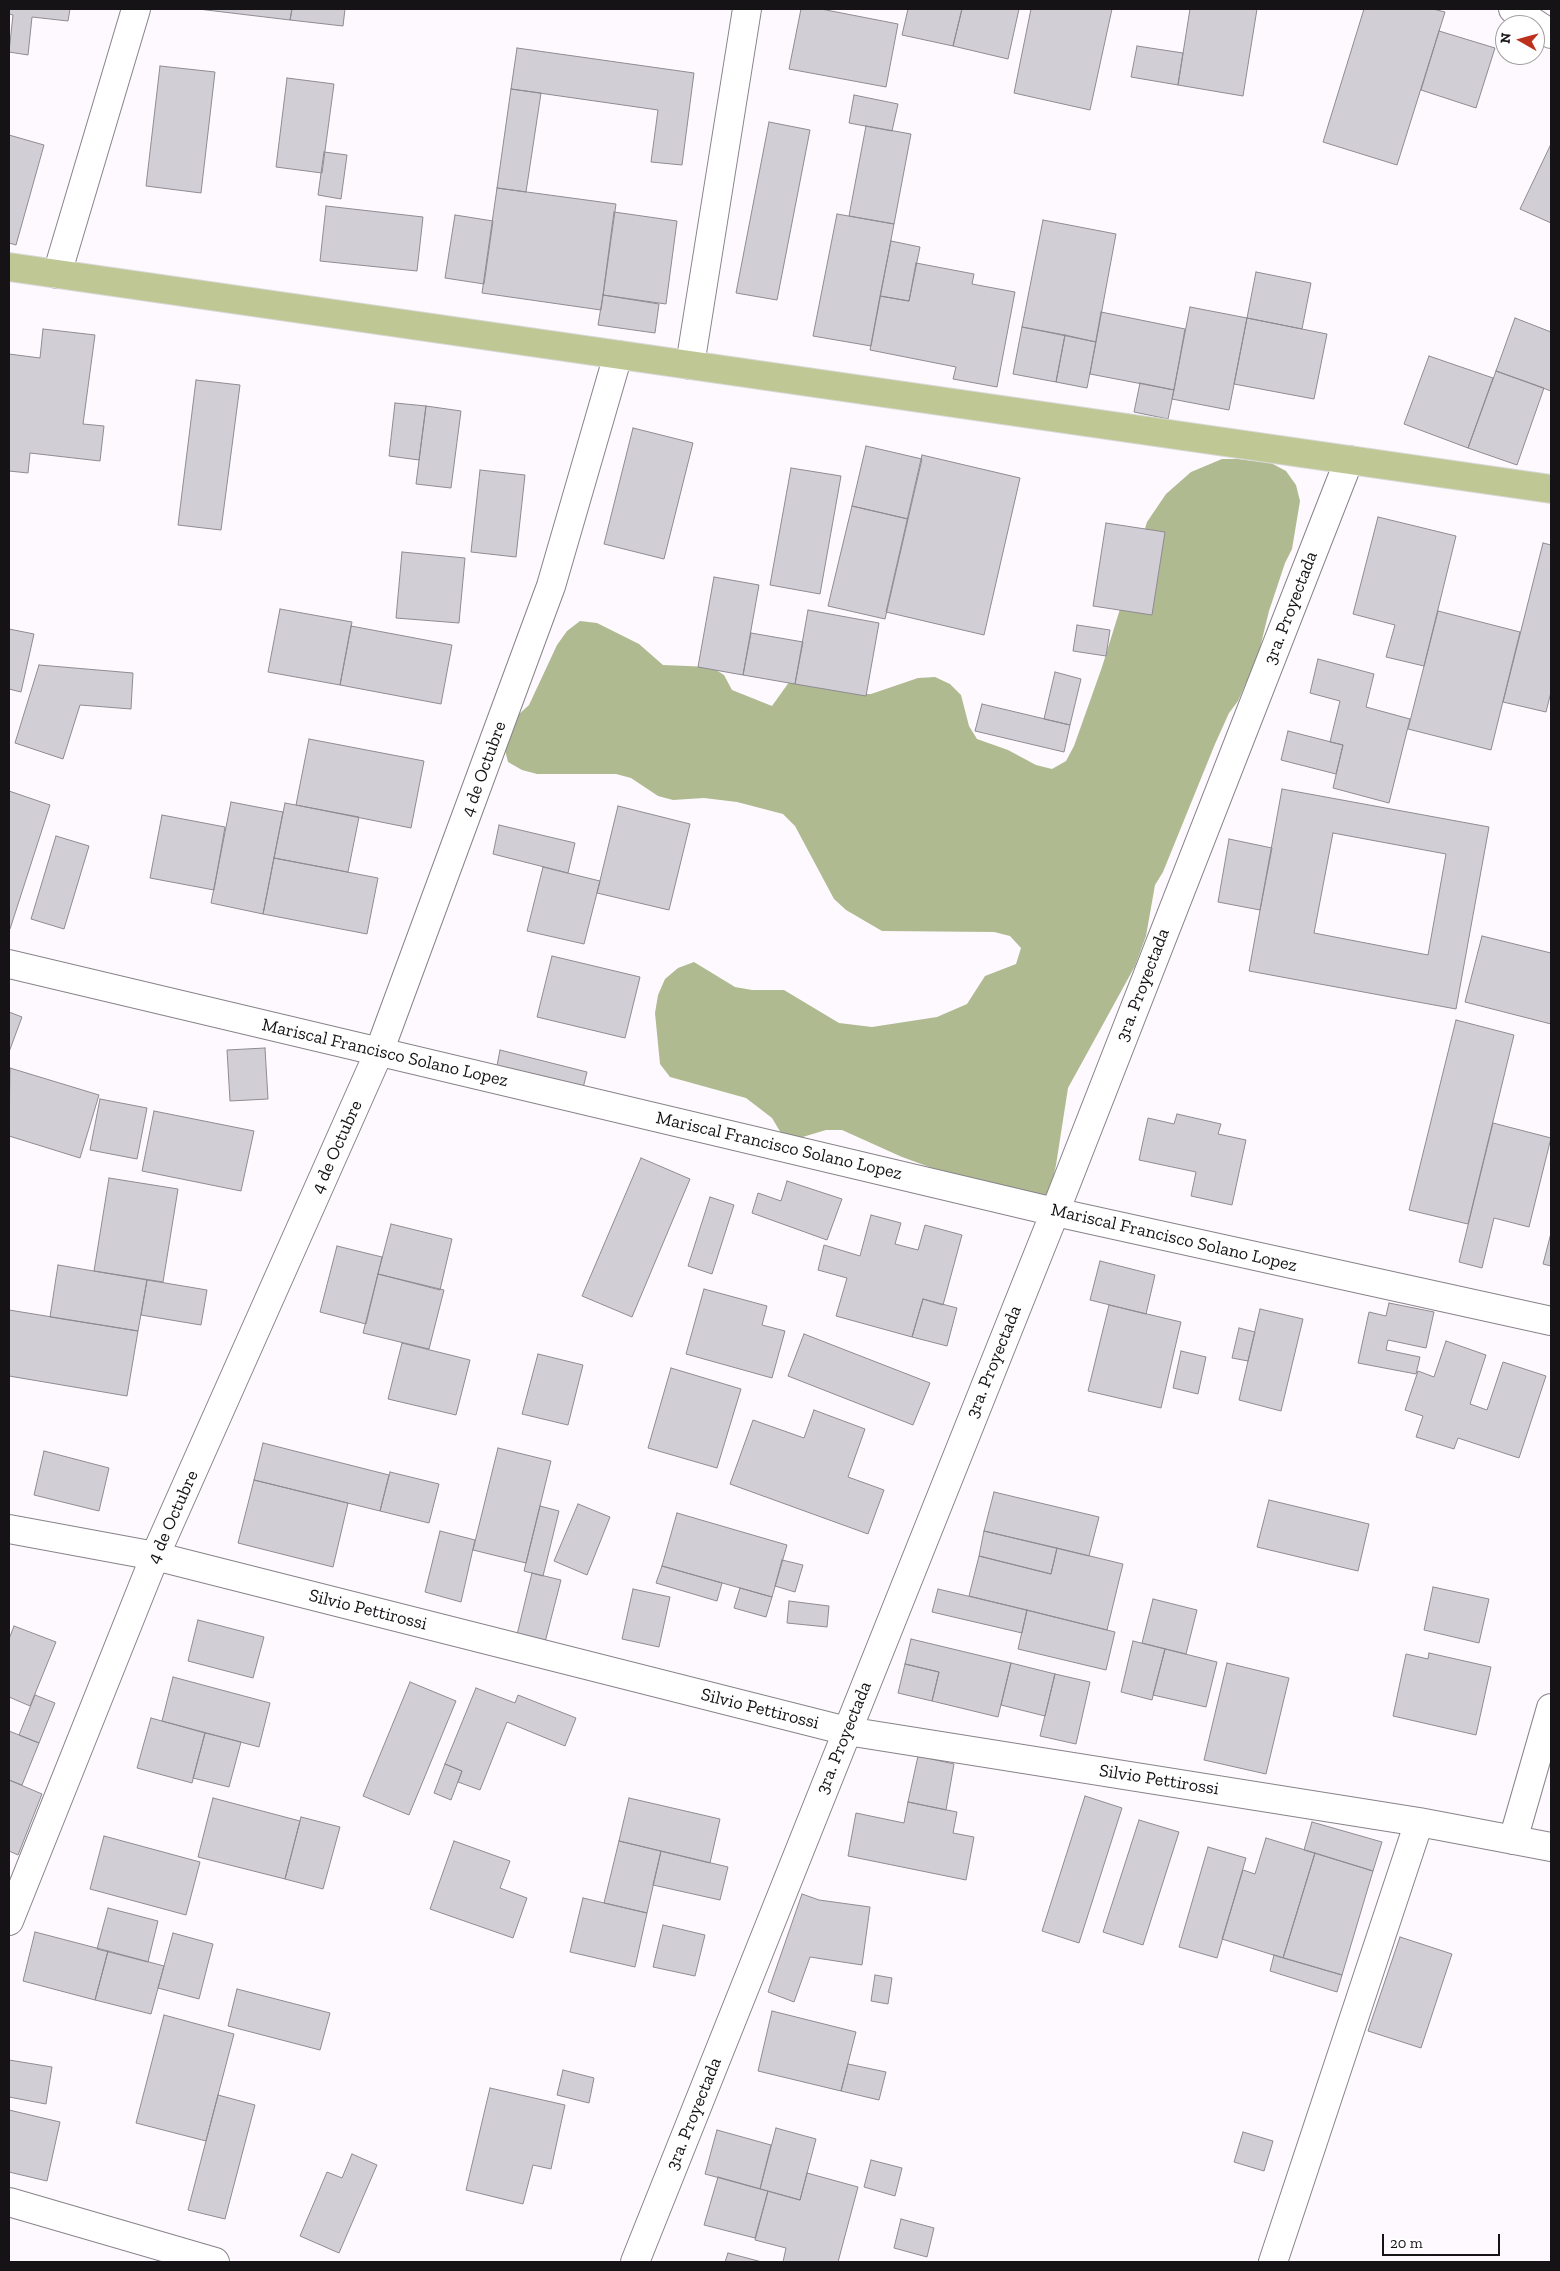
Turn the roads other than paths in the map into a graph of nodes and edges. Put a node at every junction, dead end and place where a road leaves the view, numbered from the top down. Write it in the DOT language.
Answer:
graph roads {
  1 [pos="136,9"];
  2 [pos="747,9"];
  3 [pos="1513,9"];
  4 [pos="1551,34"];
  5 [pos="9,267"];
  6 [pos="57,274"];
  7 [pos="618,355"];
  8 [pos="690,365"];
  9 [pos="1349,460"];
  10 [pos="1551,489"];
  11 [pos="9,964"];
  12 [pos="379,1052"];
  13 [pos="1054,1212"];
  14 [pos="1551,1321"];
  15 [pos="9,1529"];
  16 [pos="155,1556"];
  17 [pos="1551,1708"];
  18 [pos="847,1731"];
  19 [pos="1419,1822"];
  20 [pos="1513,1840"];
  21 [pos="1551,1847"];
  22 [pos="9,1921"];
  23 [pos="9,2202"];
  24 [pos="215,2262"];
  25 [pos="635,2262"];
  26 [pos="1273,2262"];
  1 -- 6 [label="street"];
  2 -- 8 [label="street"];
  3 -- 4 [label="street"];
  5 -- 6 [label="main road"];
  6 -- 7 [label="main road"];
  7 -- 8 [label="main road"];
  7 -- 12 [label="street, 4 de Octubre"];
  8 -- 9 [label="main road"];
  9 -- 10 [label="main road"];
  9 -- 13 [label="street, 3ra. Proyectada"];
  11 -- 12 [label="street, Mariscal Francisco Solano Lopez"];
  12 -- 13 [label="street, Mariscal Francisco Solano Lopez"];
  12 -- 16 [label="street, 4 de Octubre"];
  13 -- 14 [label="street, Mariscal Francisco Solano Lopez"];
  13 -- 18 [label="street, 3ra. Proyectada"];
  15 -- 16 [label="street, Silvio Pettirossi"];
  16 -- 18 [label="street, Silvio Pettirossi"];
  16 -- 22 [label="street, 4 de Octubre"];
  17 -- 20 [label="street"];
  18 -- 19 [label="street, Silvio Pettirossi"];
  18 -- 25 [label="street, 3ra. Proyectada"];
  19 -- 20 [label="street, Silvio Pettirossi"];
  19 -- 26 [label="street"];
  20 -- 21 [label="street, Silvio Pettirossi"];
  23 -- 24 [label="street"];
}
